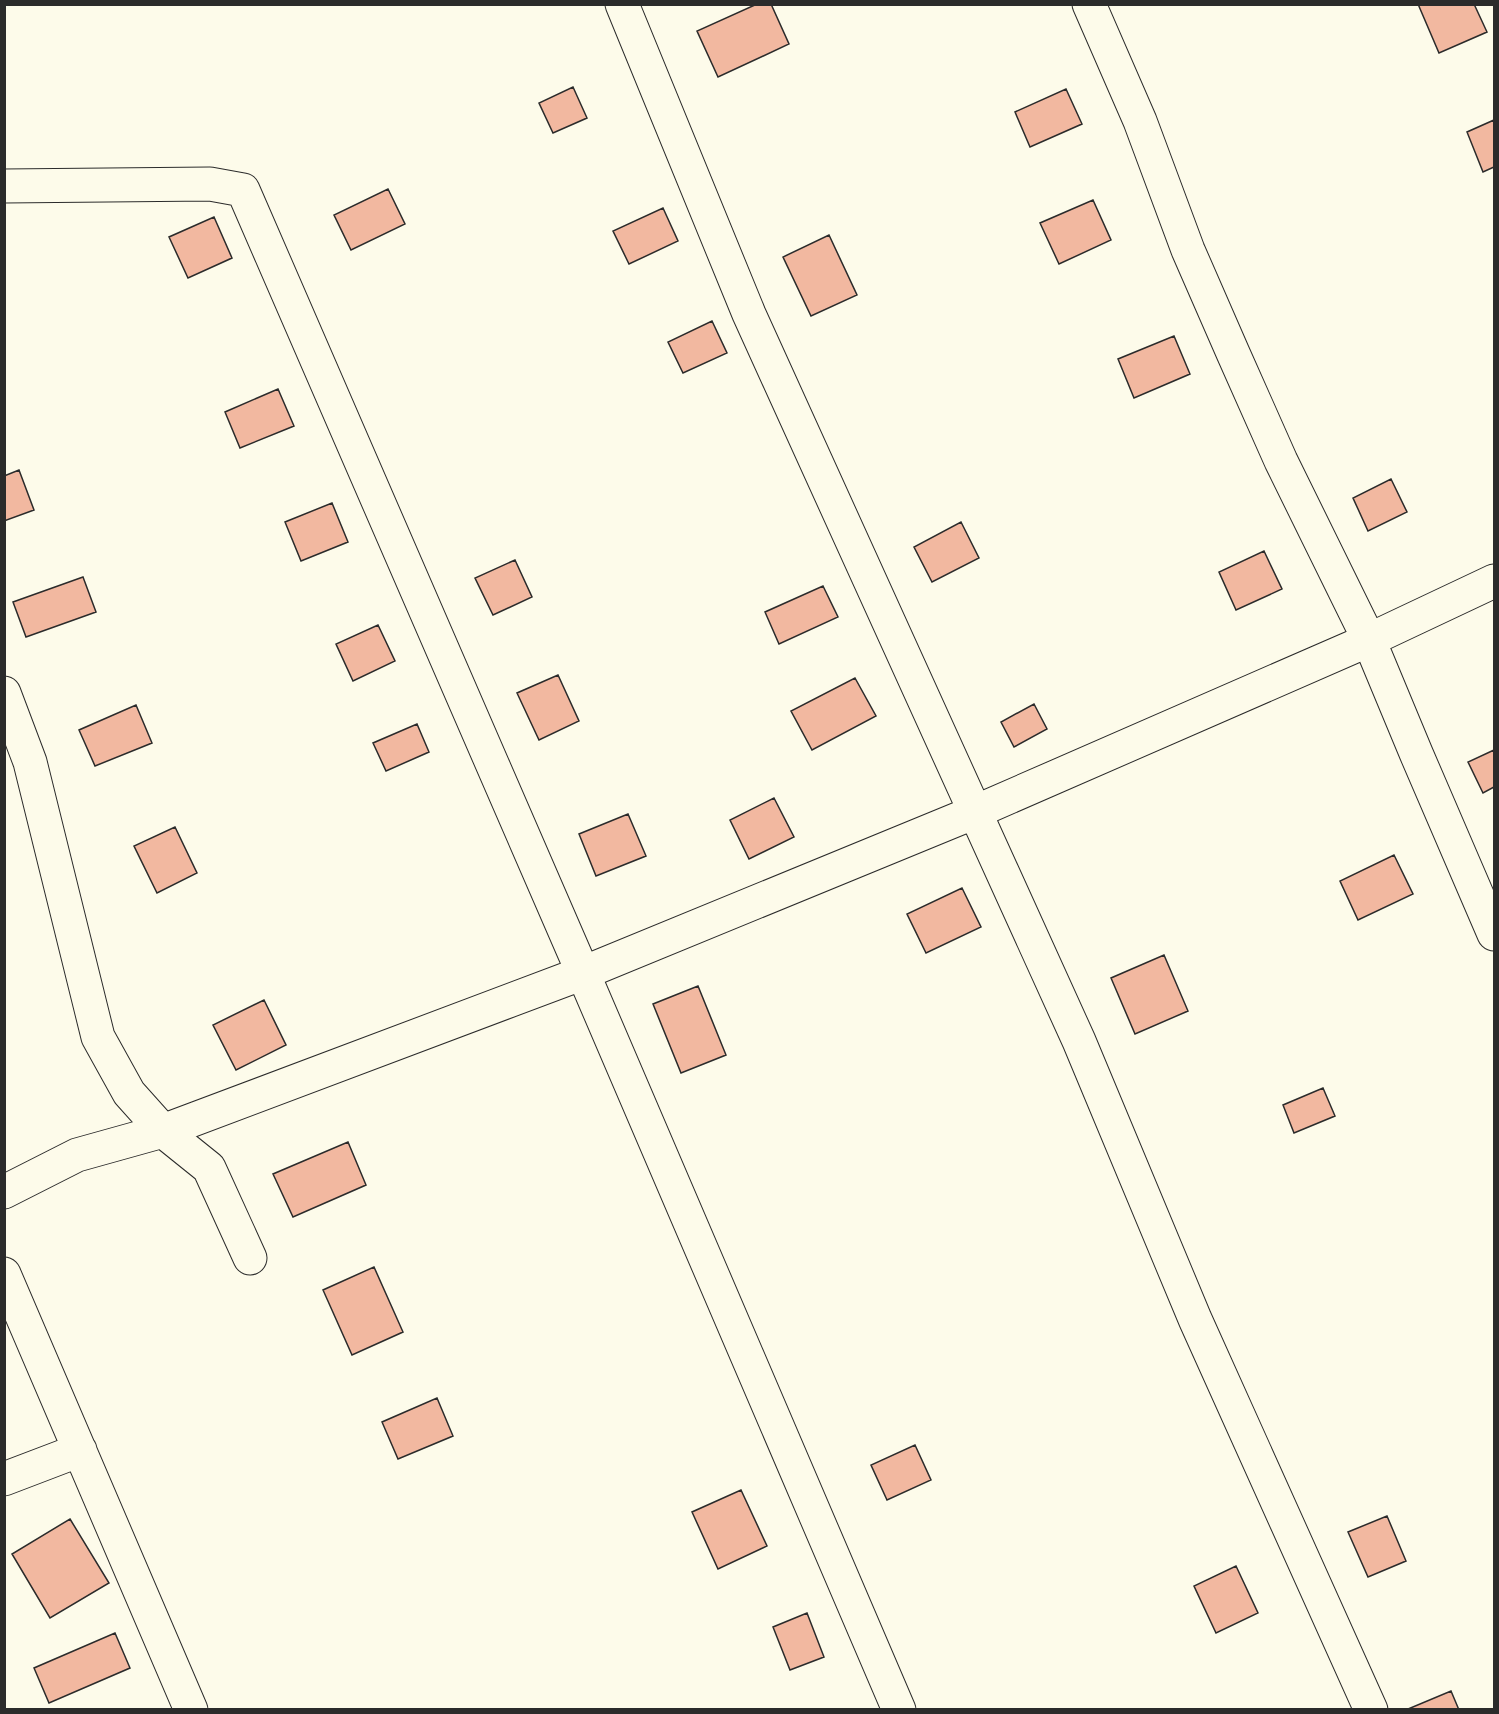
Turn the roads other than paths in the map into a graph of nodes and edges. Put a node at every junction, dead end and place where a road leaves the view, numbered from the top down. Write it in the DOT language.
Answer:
graph roads {
  1 [pos="622,4"];
  2 [pos="1089,4"];
  3 [pos="4,186"];
  4 [pos="1494,581"];
  5 [pos="1369,640"];
  6 [pos="4,693"];
  7 [pos="975,812"];
  8 [pos="1494,934"];
  9 [pos="584,973"];
  10 [pos="163,1131"];
  11 [pos="4,1192"];
  12 [pos="250,1258"];
  13 [pos="4,1274"];
  14 [pos="80,1450"];
  15 [pos="4,1479"];
  16 [pos="191,1710"];
  17 [pos="899,1710"];
  18 [pos="1371,1710"];
  1 -- 7 [label="street"];
  2 -- 5 [label="street"];
  3 -- 9 [label="street"];
  4 -- 5 [label="street"];
  5 -- 7 [label="street"];
  5 -- 8 [label="street"];
  6 -- 10 [label="street"];
  7 -- 9 [label="street"];
  7 -- 18 [label="street"];
  9 -- 10 [label="street"];
  9 -- 17 [label="street"];
  10 -- 11 [label="street"];
  10 -- 12 [label="street"];
  13 -- 14 [label="street"];
  14 -- 15 [label="street"];
  14 -- 16 [label="street"];
}
